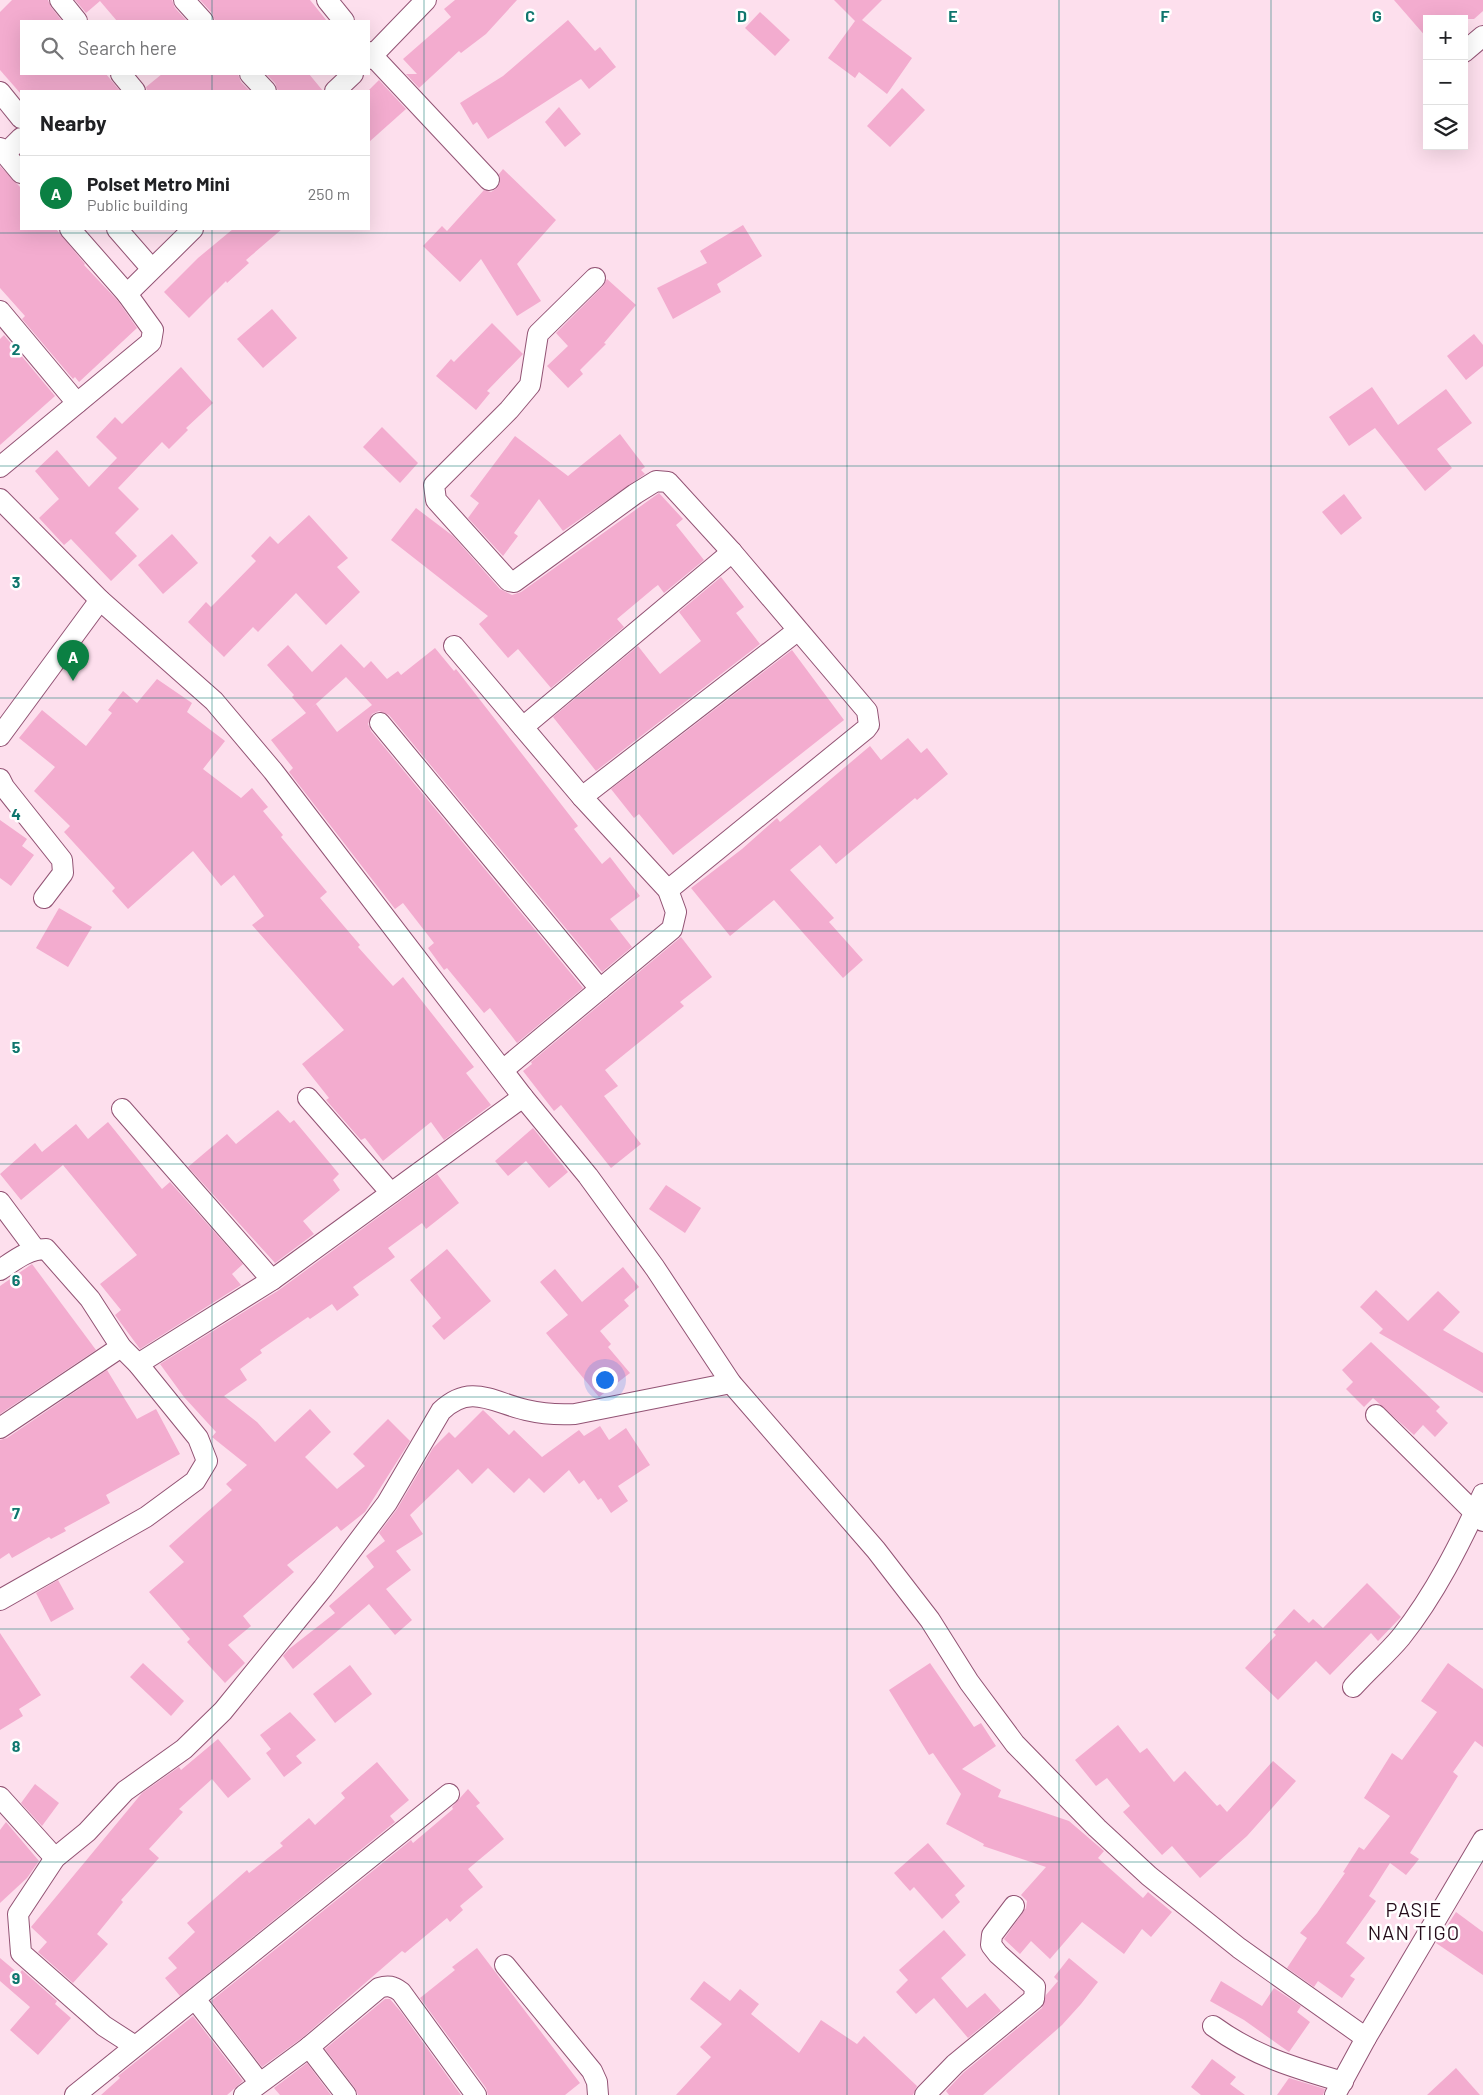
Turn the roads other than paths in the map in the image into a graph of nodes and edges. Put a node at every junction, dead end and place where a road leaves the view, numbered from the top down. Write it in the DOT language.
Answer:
graph roads {
  1 [pos="60,0"];
  2 [pos="184,0"];
  3 [pos="327,0"];
  4 [pos="426,0"];
  5 [pos="76,20"];
  6 [pos="202,20"];
  7 [pos="343,20"];
  8 [pos="1483,36"];
  9 [pos="1468,49"];
  10 [pos="370,56"];
  11 [pos="122,75"];
  12 [pos="251,75"];
  13 [pos="352,75"];
  14 [pos="134,90"];
  15 [pos="265,90"];
  16 [pos="336,90"];
  17 [pos="0,92"];
  18 [pos="20,117"];
  19 [pos="20,139"];
  20 [pos="3,151"];
  21 [pos="20,172"];
  22 [pos="489,180"];
  23 [pos="71,230"];
  24 [pos="118,230"];
  25 [pos="191,230"];
  26 [pos="152,268"];
  27 [pos="595,278"];
  28 [pos="127,294"];
  29 [pos="0,311"];
  30 [pos="77,402"];
  31 [pos="0,467"];
  32 [pos="0,499"];
  33 [pos="732,552"];
  34 [pos="100,600"];
  35 [pos="797,631"];
  36 [pos="454,646"];
  37 [pos="380,723"];
  38 [pos="523,727"];
  39 [pos="0,736"];
  40 [pos="0,779"];
  41 [pos="582,797"];
  42 [pos="668,890"];
  43 [pos="44,898"];
  44 [pos="600,989"];
  45 [pos="503,1070"];
  46 [pos="523,1097"];
  47 [pos="308,1098"];
  48 [pos="122,1109"];
  49 [pos="391,1194"];
  50 [pos="0,1202"];
  51 [pos="35,1249"];
  52 [pos="0,1270"];
  53 [pos="272,1280"];
  54 [pos="122,1347"];
  55 [pos="138,1364"];
  56 [pos="731,1383"];
  57 [pos="1376,1415"];
  58 [pos="0,1428"];
  59 [pos="1483,1494"];
  60 [pos="1479,1517"];
  61 [pos="0,1600"];
  62 [pos="1353,1687"];
  63 [pos="449,1794"];
  64 [pos="0,1797"];
  65 [pos="1483,1840"];
  66 [pos="56,1858"];
  67 [pos="1014,1906"];
  68 [pos="505,1966"];
  69 [pos="195,1999"];
  70 [pos="1212,2026"];
  71 [pos="1366,2038"];
  72 [pos="135,2046"];
  73 [pos="309,2047"];
  74 [pos="1339,2088"];
  75 [pos="252,2089"];
  76 [pos="75,2095"];
  77 [pos="346,2095"];
  78 [pos="476,2095"];
  79 [pos="598,2095"];
  80 [pos="925,2095"];
  1 -- 5 [label="street"];
  2 -- 6 [label="street"];
  3 -- 7 [label="street"];
  4 -- 10 [label="street"];
  8 -- 9 [label="street"];
  10 -- 22 [label="street"];
  11 -- 14 [label="street"];
  12 -- 15 [label="street"];
  13 -- 16 [label="street"];
  17 -- 18 [label="street"];
  19 -- 20 [label="street"];
  20 -- 21 [label="street"];
  23 -- 28 [label="street"];
  24 -- 26 [label="street"];
  25 -- 26 [label="street"];
  26 -- 28 [label="street"];
  27 -- 33 [label="street"];
  28 -- 30 [label="street"];
  29 -- 30 [label="street"];
  30 -- 31 [label="street"];
  32 -- 34 [label="street"];
  33 -- 35 [label="street"];
  33 -- 38 [label="street"];
  34 -- 39 [label="street"];
  34 -- 45 [label="street"];
  35 -- 41 [label="street"];
  35 -- 42 [label="street"];
  36 -- 38 [label="street"];
  37 -- 44 [label="street"];
  38 -- 41 [label="street"];
  40 -- 43 [label="street"];
  41 -- 42 [label="street"];
  42 -- 44 [label="street"];
  44 -- 45 [label="street"];
  45 -- 46 [label="street"];
  46 -- 49 [label="street"];
  46 -- 56 [label="street"];
  47 -- 49 [label="street"];
  48 -- 53 [label="street"];
  49 -- 53 [label="street"];
  50 -- 51 [label="street"];
  51 -- 52 [label="street"];
  51 -- 54 [label="street"];
  53 -- 55 [label="street"];
  54 -- 55 [label="street"];
  54 -- 58 [label="street"];
  55 -- 61 [label="street"];
  56 -- 66 [label="street"];
  56 -- 71 [label="street"];
  57 -- 60 [label="street"];
  59 -- 60 [label="street"];
  60 -- 62 [label="street"];
  63 -- 69 [label="street"];
  64 -- 66 [label="street"];
  65 -- 71 [label="street"];
  66 -- 72 [label="street"];
  67 -- 80 [label="street"];
  68 -- 79 [label="street"];
  69 -- 72 [label="street"];
  69 -- 75 [label="street"];
  70 -- 74 [label="street"];
  71 -- 74 [label="street"];
  72 -- 76 [label="street"];
  73 -- 75 [label="street"];
  73 -- 77 [label="street"];
  73 -- 78 [label="street"];
}
